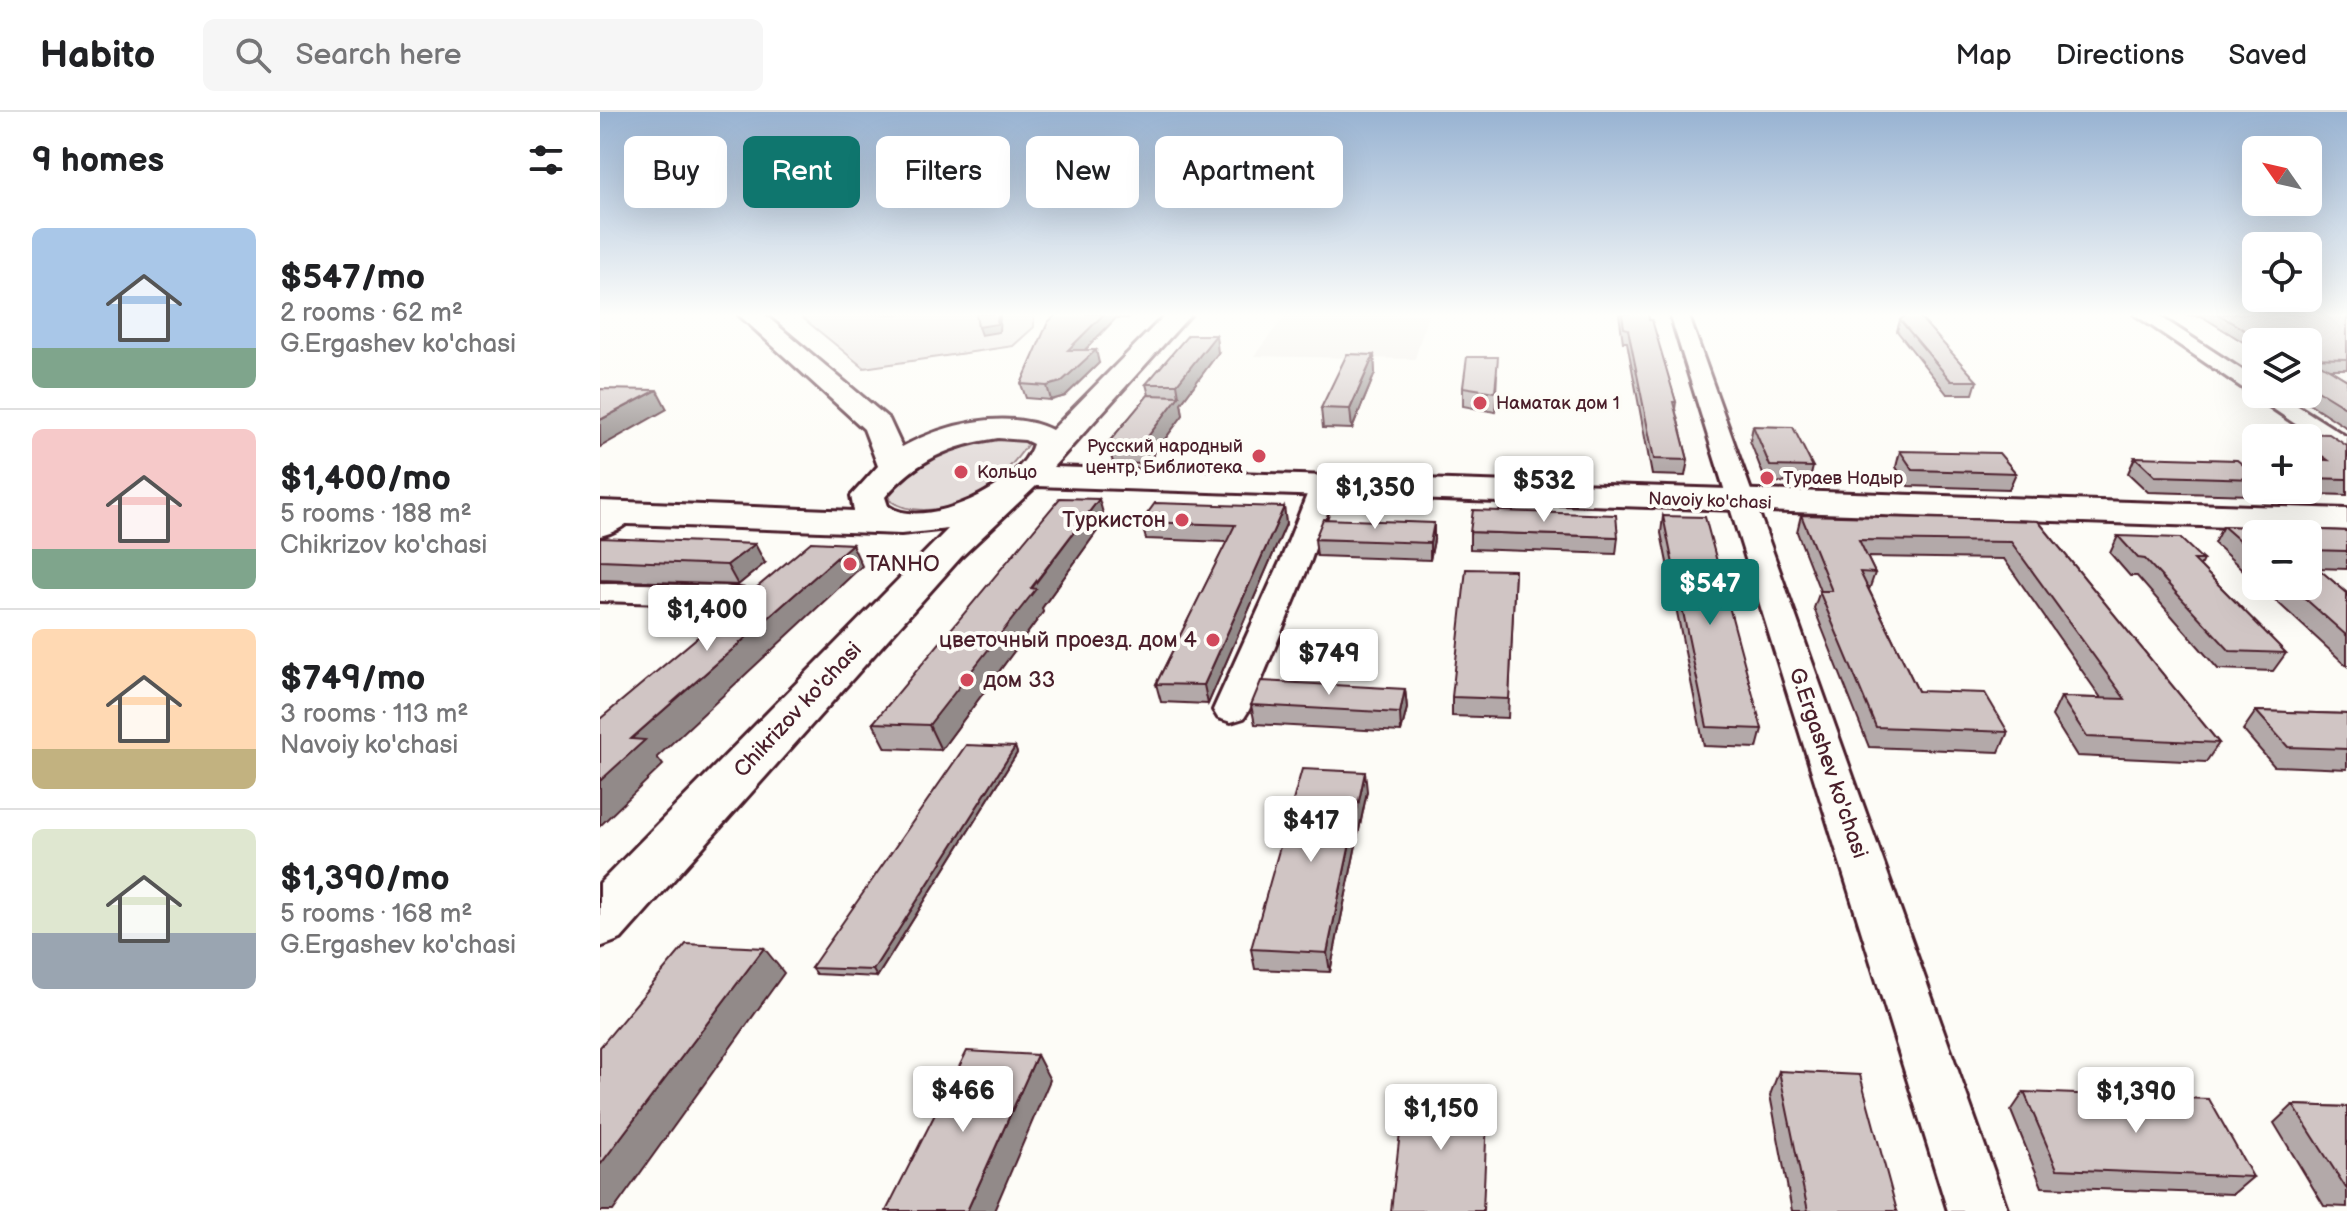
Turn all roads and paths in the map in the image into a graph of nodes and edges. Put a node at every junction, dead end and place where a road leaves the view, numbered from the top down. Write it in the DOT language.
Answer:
graph roads {
  1 [pos="809,365"];
  2 [pos="1129,365"];
  3 [pos="1696,365"];
  4 [pos="2221,365"];
  5 [pos="2242,379"];
  6 [pos="1095,401"];
  7 [pos="2286,408"];
  8 [pos="878,425"];
  9 [pos="998,429"];
  10 [pos="949,436"];
  11 [pos="2347,448"];
  12 [pos="1037,464"];
  13 [pos="885,476"];
  14 [pos="1323,487"];
  15 [pos="1000,501"];
  16 [pos="1740,502"];
  17 [pos="608,517"];
  18 [pos="761,517"];
  19 [pos="2347,520"];
  20 [pos="896,523"];
  21 [pos="948,549"];
  22 [pos="600,592"];
  23 [pos="696,646"];
  24 [pos="1231,710"];
  25 [pos="600,922"];
  26 [pos="1978,1211"];
  1 -- 8 [label="main road"];
  2 -- 6 [label="main road"];
  3 -- 16 [label="street, G.Ergashev ko'chasi"];
  4 -- 5 [label="street"];
  6 -- 9 [label="main road"];
  6 -- 12 [label="main road"];
  7 -- 11 [label="street"];
  8 -- 10 [label="main road"];
  8 -- 13 [label="main road"];
  9 -- 10 [label="main road"];
  9 -- 12 [label="main road"];
  10 -- 13 [label="main road"];
  12 -- 14 [label="main road, Navoiy ko'chasi"];
  12 -- 15 [label="main road, Chikrizov ko'chasi"];
  13 -- 18 [label="main road"];
  13 -- 20 [label="main road"];
  14 -- 16 [label="main road, Navoiy ko'chasi"];
  14 -- 24 [label="street"];
  15 -- 20 [label="main road"];
  15 -- 21 [label="main road, Chikrizov ko'chasi"];
  16 -- 19 [label="main road, Navoiy ko'chasi"];
  16 -- 26 [label="street, G.Ergashev ko'chasi"];
  17 -- 18 [label="main road"];
  18 -- 20 [label="main road"];
  20 -- 21 [label="main road"];
  21 -- 25 [label="main road, Chikrizov ko'chasi"];
  22 -- 23 [label="street"];
}
